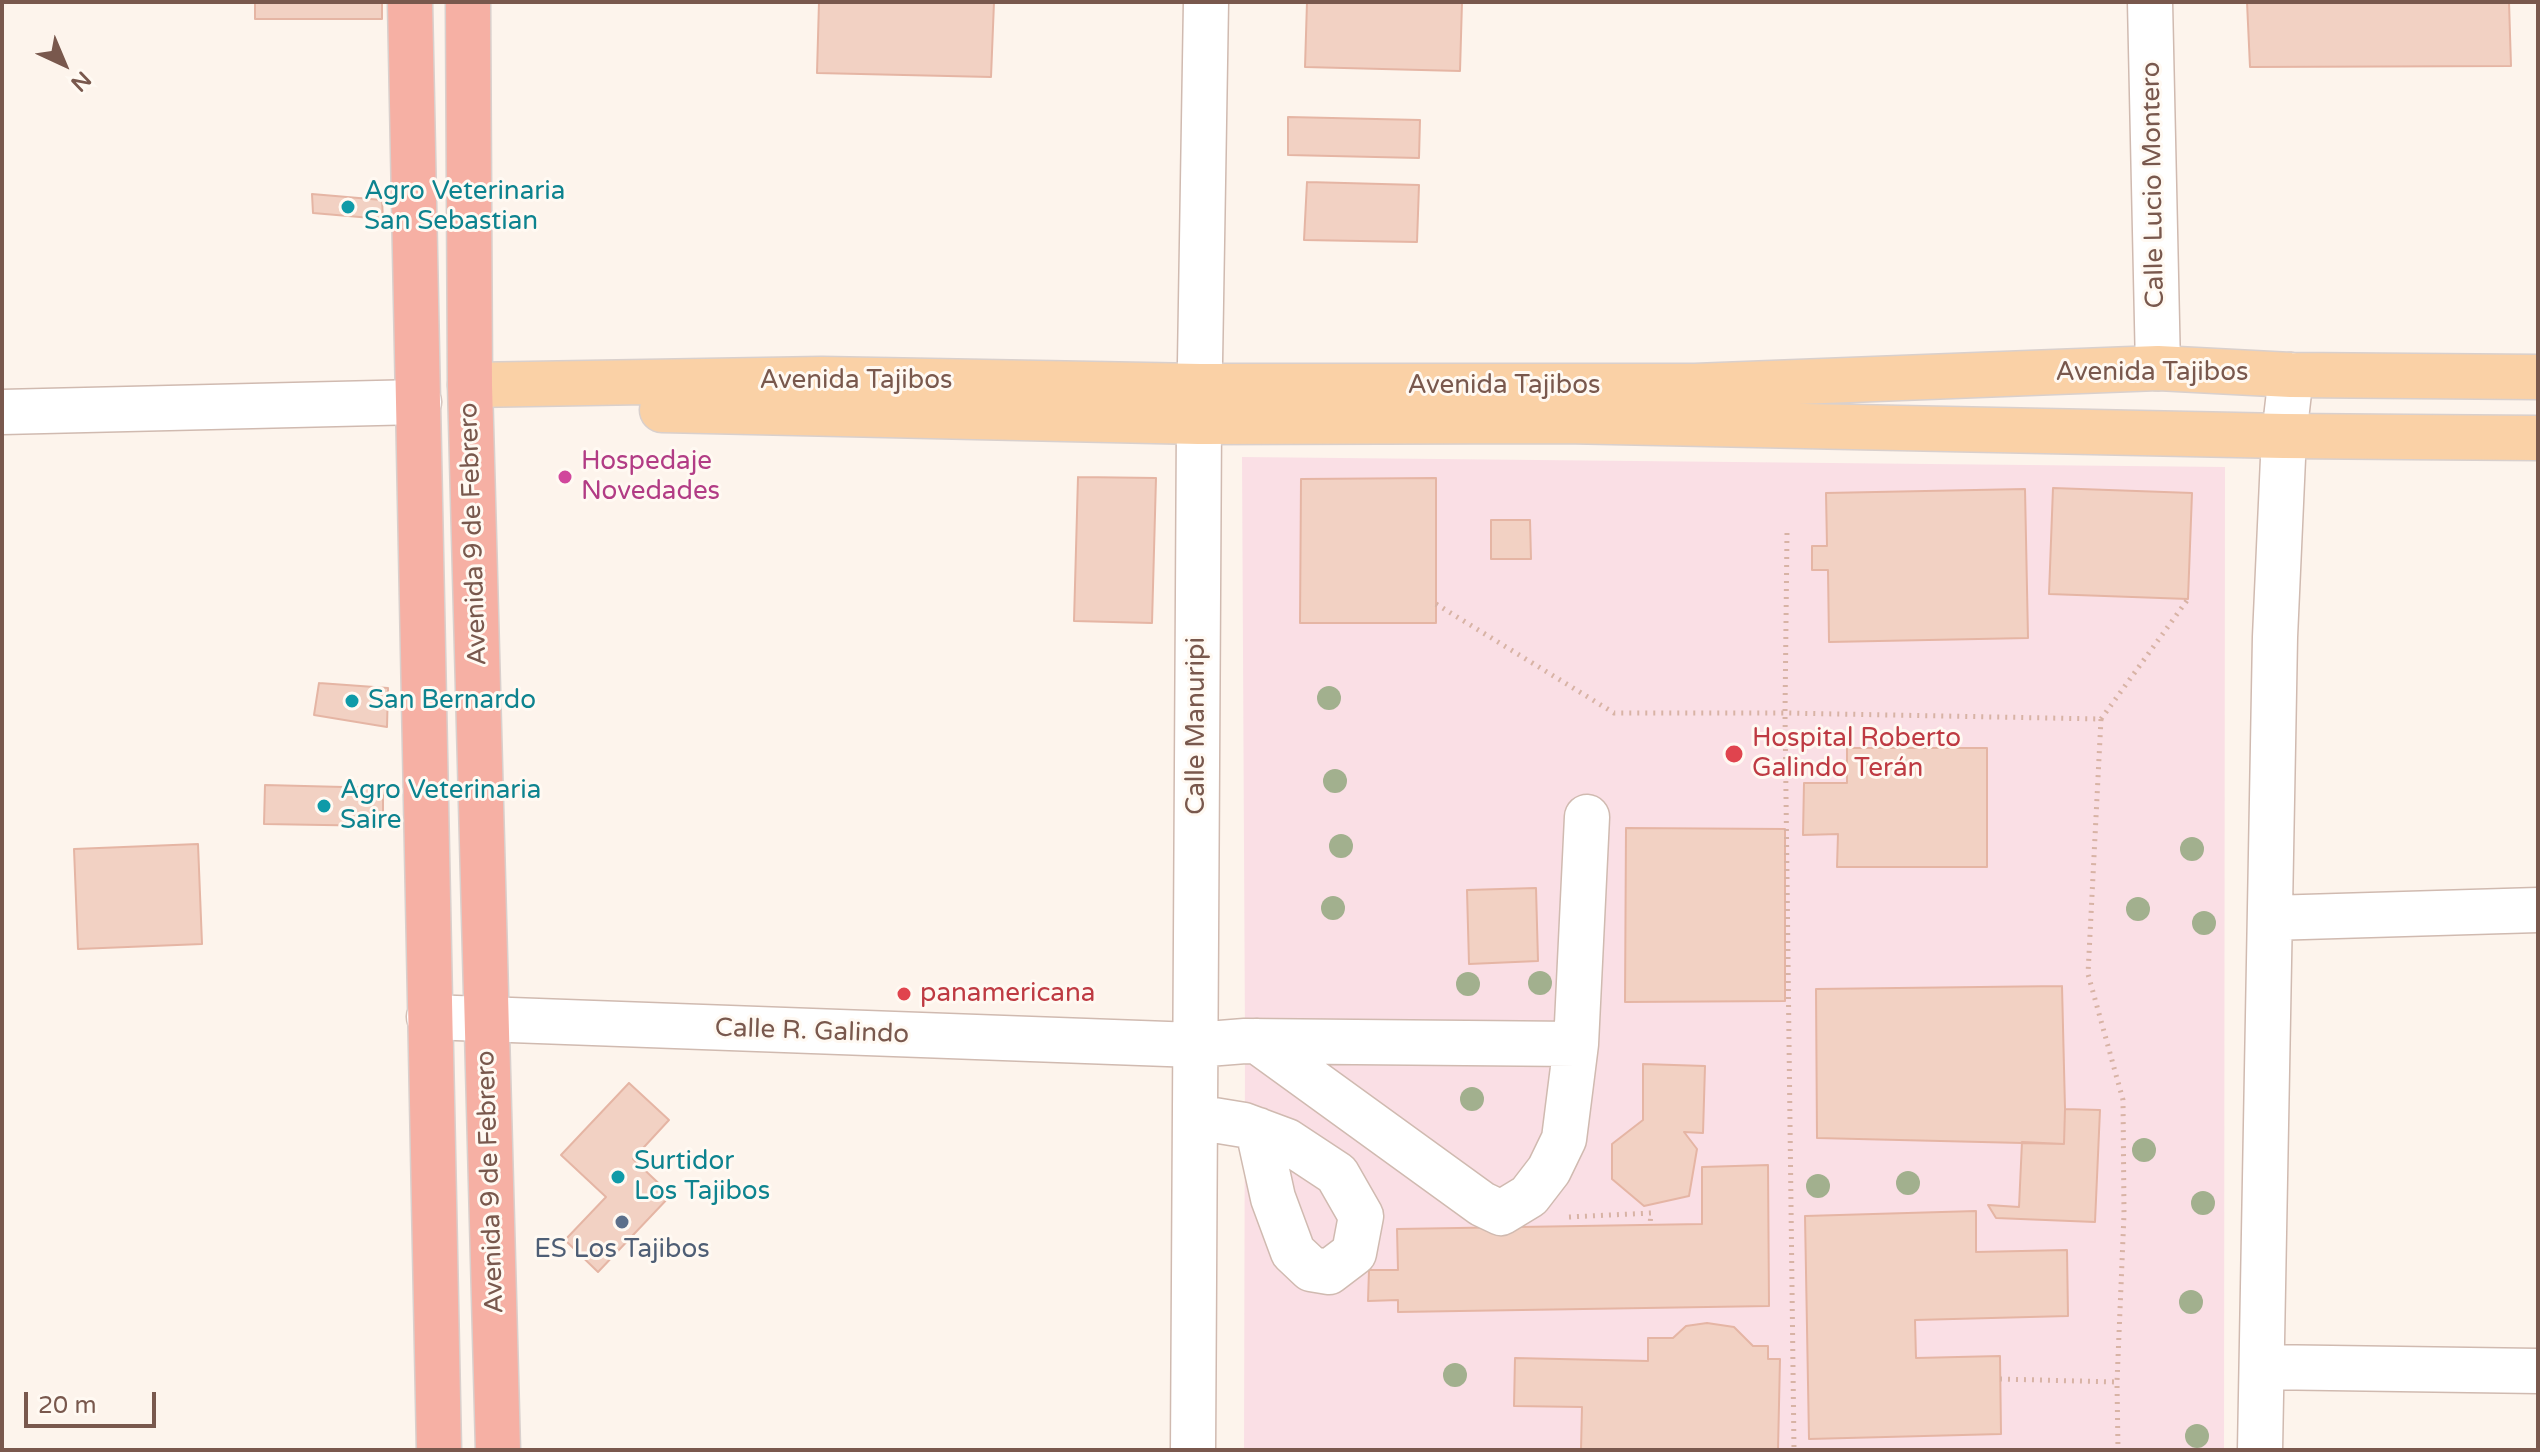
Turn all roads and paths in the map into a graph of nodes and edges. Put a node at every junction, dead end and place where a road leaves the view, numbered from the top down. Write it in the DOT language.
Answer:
graph roads {
  1 [pos="410,2"];
  2 [pos="468,2"];
  3 [pos="1206,2"];
  4 [pos="2150,2"];
  5 [pos="2158,368"];
  6 [pos="2291,375"];
  7 [pos="2538,377"];
  8 [pos="471,395"];
  9 [pos="419,402"];
  10 [pos="1200,404"];
  11 [pos="2,412"];
  12 [pos="2284,436"];
  13 [pos="2538,438"];
  14 [pos="1787,533"];
  15 [pos="2188,599"];
  16 [pos="1436,604"];
  17 [pos="1785,713"];
  18 [pos="2101,719"];
  19 [pos="1587,817"];
  20 [pos="2538,910"];
  21 [pos="2270,918"];
  22 [pos="429,1017"];
  23 [pos="486,1019"];
  24 [pos="1257,1041"];
  25 [pos="1576,1044"];
  26 [pos="1195,1045"];
  27 [pos="1195,1117"];
  28 [pos="1258,1130"];
  29 [pos="1501,1213"];
  30 [pos="1650,1225"];
  31 [pos="2262,1367"];
  32 [pos="2538,1371"];
  33 [pos="2000,1379"];
  34 [pos="2117,1382"];
  35 [pos="439,1450"];
  36 [pos="498,1450"];
  37 [pos="1193,1450"];
  38 [pos="1794,1450"];
  39 [pos="2118,1450"];
  40 [pos="2260,1450"];
  1 -- 9 [label="highway, Avenida 9 de Febrero"];
  2 -- 8 [label="highway, Avenida 9 de Febrero"];
  3 -- 10 [label="street, Calle Manuripi"];
  4 -- 5 [label="street, Calle Lucio Montero"];
  5 -- 6 [label="main road, Avenida Tajibos"];
  5 -- 10 [label="main road, Avenida Tajibos"];
  6 -- 7 [label="main road, Avenida Tajibos"];
  6 -- 12 [label="street"];
  8 -- 10 [label="main road, Avenida Tajibos"];
  8 -- 23 [label="highway, Avenida 9 de Febrero"];
  9 -- 11 [label="street"];
  9 -- 22 [label="highway, Avenida 9 de Febrero"];
  10 -- 12 [label="main road, Avenida Tajibos"];
  10 -- 26 [label="street, Calle Manuripi"];
  12 -- 13 [label="main road, Avenida Tajibos"];
  12 -- 21 [label="street"];
  14 -- 17 [label="path"];
  15 -- 18 [label="path"];
  16 -- 17 [label="path"];
  17 -- 18 [label="path"];
  17 -- 38 [label="path"];
  18 -- 34 [label="path"];
  19 -- 25 [label="street"];
  20 -- 21 [label="street"];
  21 -- 31 [label="street"];
  22 -- 23 [label="street, Calle R. Galindo"];
  22 -- 35 [label="highway, Avenida 9 de Febrero"];
  23 -- 26 [label="street, Calle R. Galindo"];
  23 -- 36 [label="highway, Avenida 9 de Febrero"];
  24 -- 25 [label="street, Calle R. Galindo"];
  24 -- 26 [label="street, Calle R. Galindo"];
  24 -- 29 [label="street"];
  25 -- 29 [label="street"];
  26 -- 27 [label="street, Calle Manuripi"];
  27 -- 28 [label="street"];
  27 -- 37 [label="street, Calle Manuripi"];
  29 -- 30 [label="path"];
  31 -- 32 [label="street"];
  31 -- 40 [label="street"];
  33 -- 34 [label="path"];
  34 -- 39 [label="path"];
}
